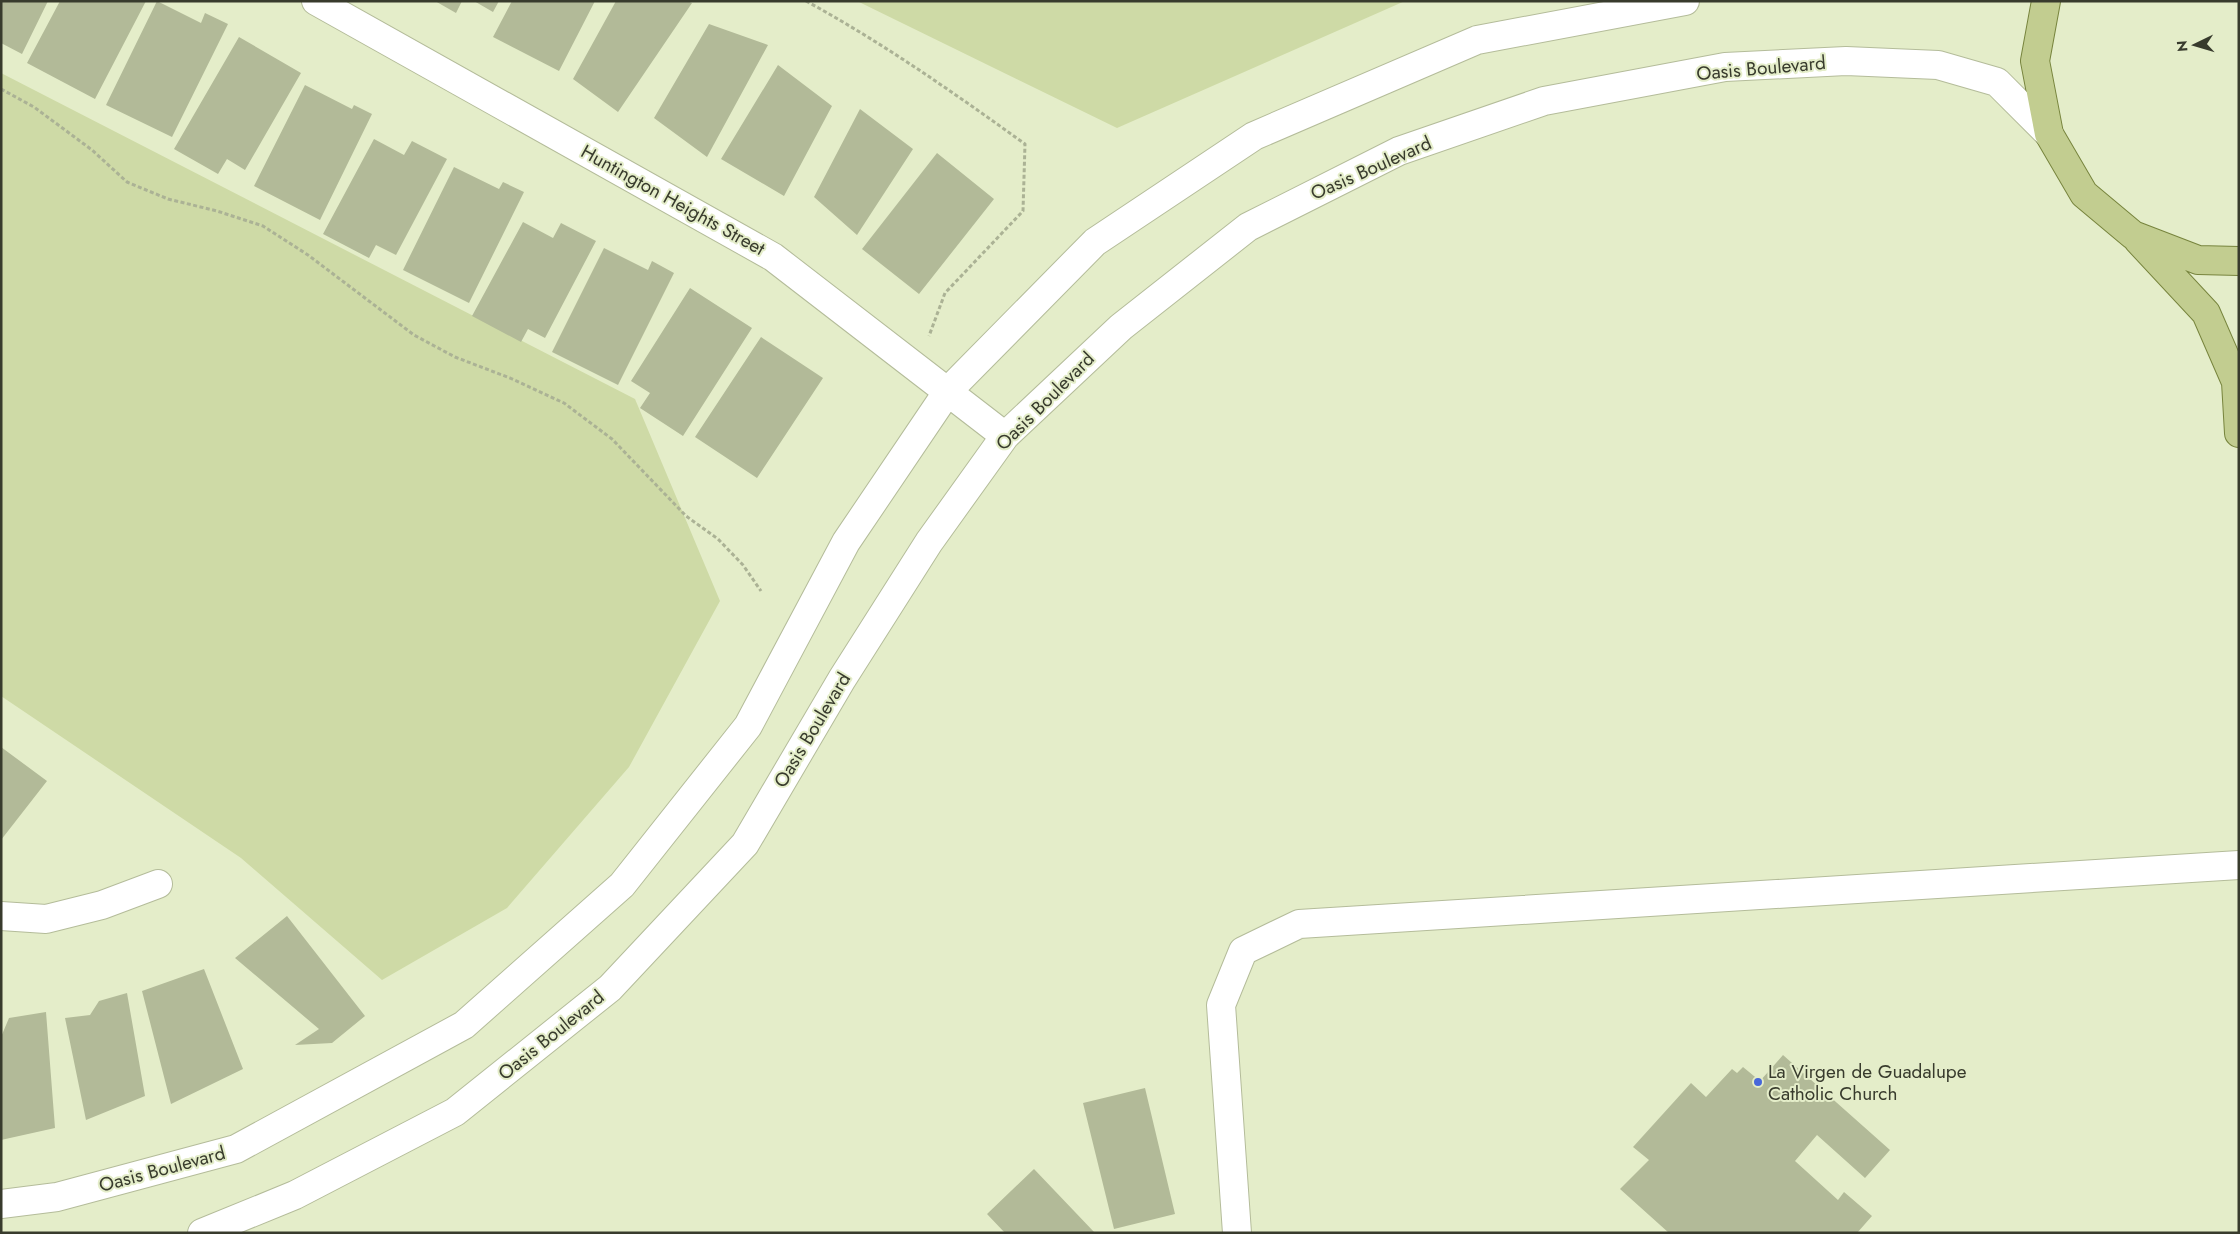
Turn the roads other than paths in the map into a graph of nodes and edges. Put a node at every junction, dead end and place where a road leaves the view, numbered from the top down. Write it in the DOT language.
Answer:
graph roads {
  1 [pos="316,1"];
  2 [pos="1685,1"];
  3 [pos="2046,1"];
  4 [pos="2048,134"];
  5 [pos="2133,235"];
  6 [pos="2239,261"];
  7 [pos="948,391"];
  8 [pos="2239,433"];
  9 [pos="1005,436"];
  10 [pos="2239,865"];
  11 [pos="158,884"];
  12 [pos="1,916"];
  13 [pos="1,1204"];
  14 [pos="202,1233"];
  15 [pos="1237,1233"];
  1 -- 7 [label="street, Huntington Heights Street"];
  2 -- 7 [label="street, Oasis Boulevard"];
  3 -- 4 [label="main road, Oasis Boulevard"];
  4 -- 5 [label="main road, Oasis Boulevard"];
  4 -- 9 [label="street, Oasis Boulevard"];
  5 -- 6 [label="main road, Oasis Boulevard"];
  5 -- 8 [label="main road"];
  7 -- 9 [label="street, Huntington Heights Street"];
  7 -- 13 [label="street, Oasis Boulevard"];
  9 -- 14 [label="street, Oasis Boulevard"];
  10 -- 15 [label="street"];
  11 -- 12 [label="street"];
}
